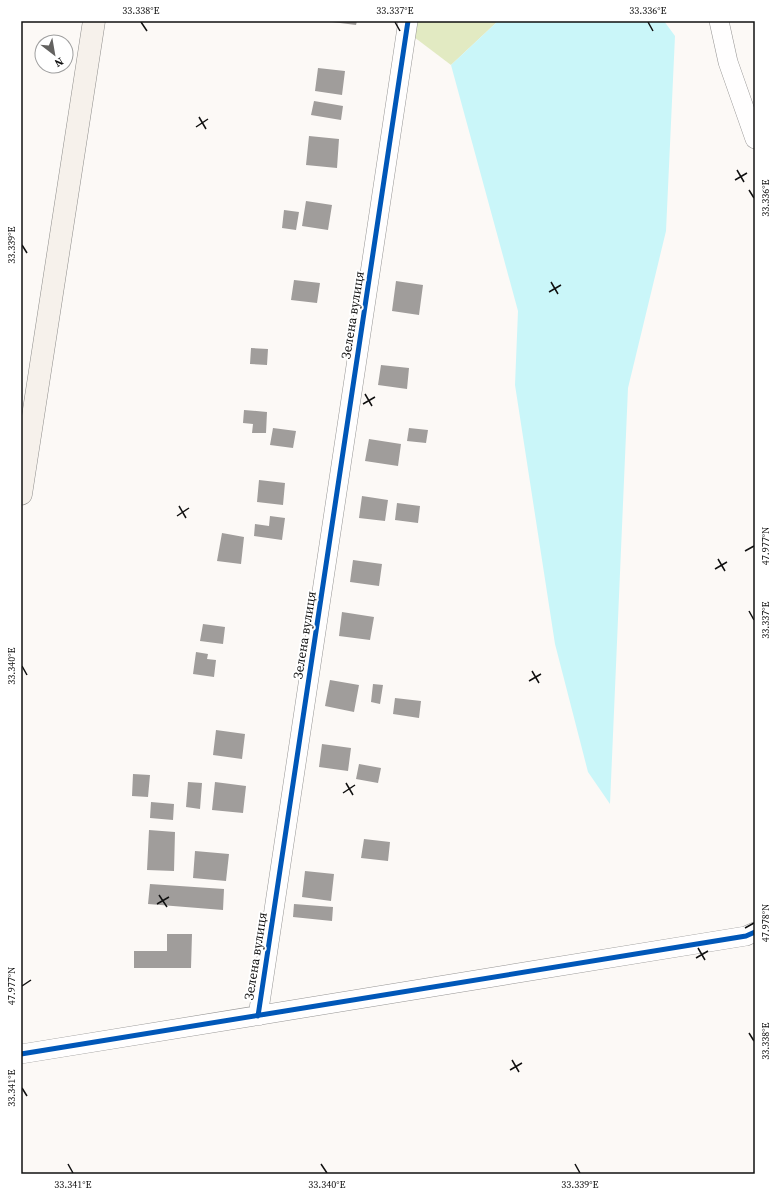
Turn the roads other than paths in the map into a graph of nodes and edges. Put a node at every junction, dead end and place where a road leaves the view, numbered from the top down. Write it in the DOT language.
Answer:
graph roads {
  1 [pos="94,21"];
  2 [pos="408,21"];
  3 [pos="719,21"];
  4 [pos="755,139"];
  5 [pos="21,494"];
  6 [pos="755,932"];
  7 [pos="258,1016"];
  8 [pos="21,1054"];
  1 -- 5 [label="street"];
  2 -- 7 [label="street, Зелена вулиця"];
  3 -- 4 [label="street"];
  6 -- 7 [label="street"];
  7 -- 8 [label="street, Зелена вулиця"];
}
